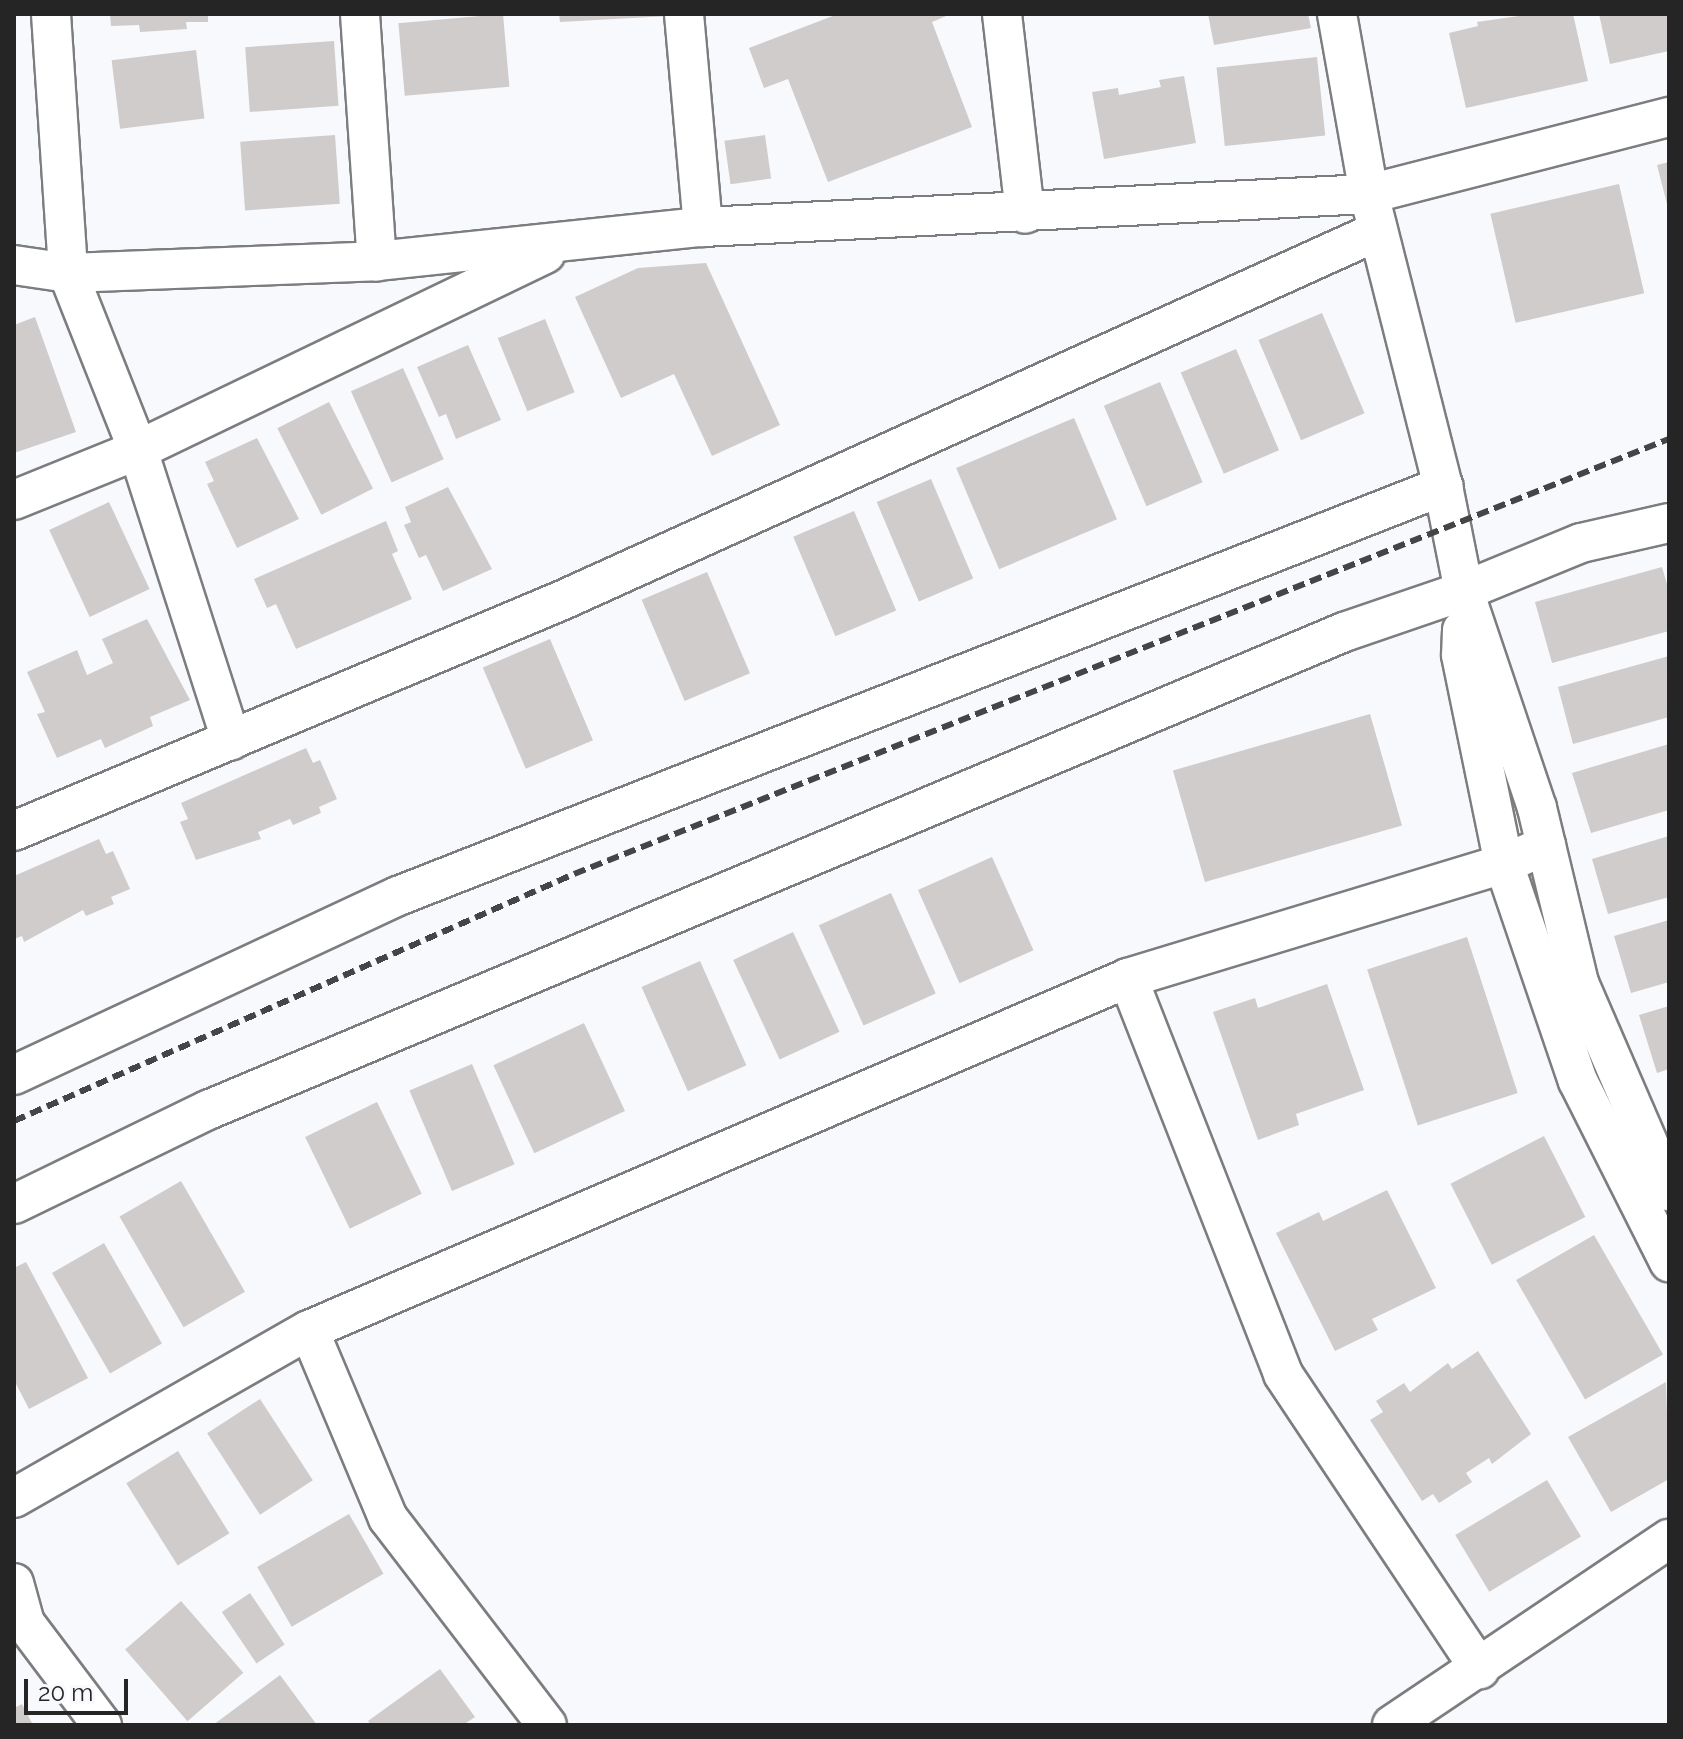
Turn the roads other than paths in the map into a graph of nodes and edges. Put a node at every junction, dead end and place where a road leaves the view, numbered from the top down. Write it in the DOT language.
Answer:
graph roads {
  1 [pos="51,14"];
  2 [pos="360,14"];
  3 [pos="684,14"];
  4 [pos="1002,14"];
  5 [pos="1337,14"];
  6 [pos="1669,117"];
  7 [pos="1369,194"];
  8 [pos="1025,214"];
  9 [pos="703,227"];
  10 [pos="1378,231"];
  11 [pos="567,243"];
  12 [pos="377,261"];
  13 [pos="14,265"];
  14 [pos="68,273"];
  15 [pos="138,450"];
  16 [pos="1443,486"];
  17 [pos="14,500"];
  18 [pos="1669,523"];
  19 [pos="1464,591"];
  20 [pos="231,740"];
  21 [pos="14,831"];
  22 [pos="1546,845"];
  23 [pos="1504,864"];
  24 [pos="1128,978"];
  25 [pos="14,1075"];
  26 [pos="1669,1191"];
  27 [pos="14,1204"];
  28 [pos="1669,1262"];
  29 [pos="309,1330"];
  30 [pos="14,1498"];
  31 [pos="1669,1539"];
  32 [pos="14,1583"];
  33 [pos="1480,1669"];
  34 [pos="102,1725"];
  35 [pos="547,1725"];
  36 [pos="1392,1725"];
  1 -- 14 [label="street"];
  2 -- 12 [label="street"];
  3 -- 9 [label="street"];
  4 -- 8 [label="street"];
  5 -- 7 [label="street"];
  6 -- 7 [label="street"];
  7 -- 8 [label="street"];
  7 -- 10 [label="street"];
  8 -- 9 [label="street"];
  9 -- 11 [label="street"];
  10 -- 16 [label="street"];
  10 -- 20 [label="street"];
  11 -- 12 [label="street"];
  11 -- 15 [label="street"];
  12 -- 14 [label="street"];
  13 -- 14 [label="street"];
  14 -- 15 [label="street"];
  15 -- 17 [label="street"];
  15 -- 20 [label="street"];
  16 -- 19 [label="street"];
  16 -- 25 [label="street"];
  18 -- 19 [label="street"];
  19 -- 22 [label="street"];
  19 -- 23 [label="street"];
  19 -- 27 [label="street"];
  20 -- 21 [label="street"];
  22 -- 23 [label="street"];
  22 -- 26 [label="street"];
  23 -- 24 [label="street"];
  23 -- 28 [label="street"];
  24 -- 29 [label="street"];
  24 -- 33 [label="street"];
  29 -- 30 [label="street"];
  29 -- 35 [label="street"];
  31 -- 33 [label="street"];
  32 -- 34 [label="street"];
  33 -- 36 [label="street"];
}
